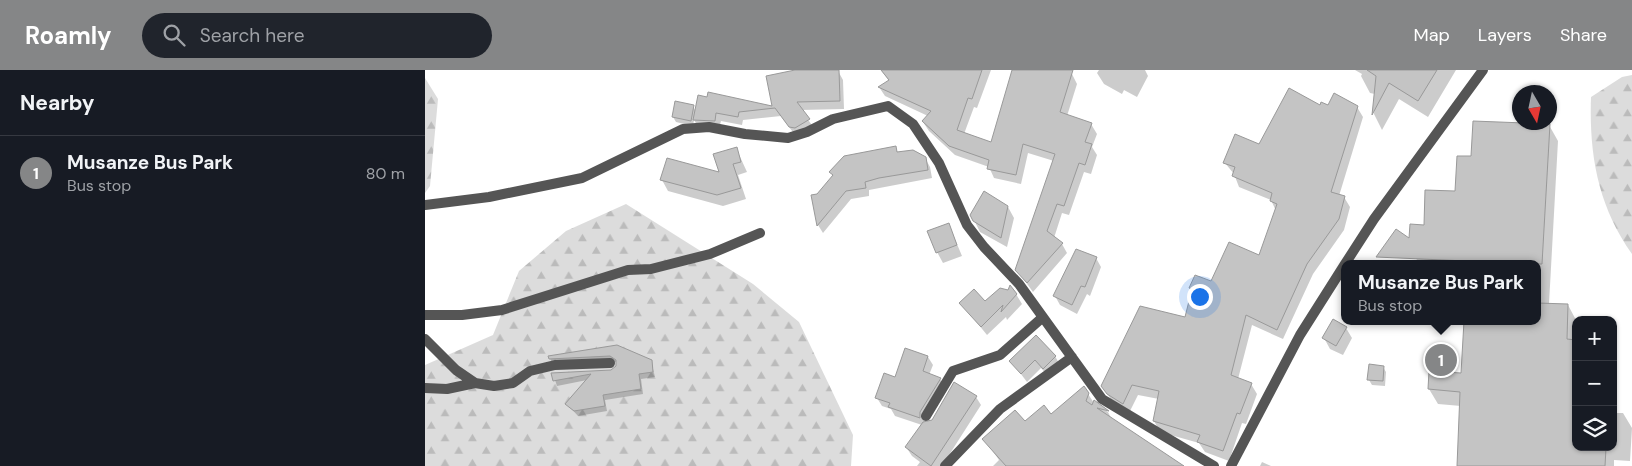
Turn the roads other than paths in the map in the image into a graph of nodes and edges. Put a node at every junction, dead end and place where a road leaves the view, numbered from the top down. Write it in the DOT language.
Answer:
graph roads {
  1 [pos="1483,70"];
  2 [pos="425,204"];
  3 [pos="760,233"];
  4 [pos="1348,260"];
  5 [pos="1341,270"];
  6 [pos="425,315"];
  7 [pos="1043,317"];
  8 [pos="425,340"];
  9 [pos="1072,357"];
  10 [pos="610,363"];
  11 [pos="475,383"];
  12 [pos="425,388"];
  13 [pos="926,416"];
  14 [pos="945,466"];
  15 [pos="1214,466"];
  16 [pos="1231,466"];
  1 -- 4 [label="street"];
  2 -- 7 [label="street"];
  3 -- 6 [label="street"];
  5 -- 16 [label="street"];
  7 -- 9 [label="street"];
  7 -- 13 [label="street"];
  8 -- 11 [label="street"];
  9 -- 14 [label="street"];
  9 -- 15 [label="street"];
  10 -- 11 [label="street"];
  11 -- 12 [label="street"];
}
